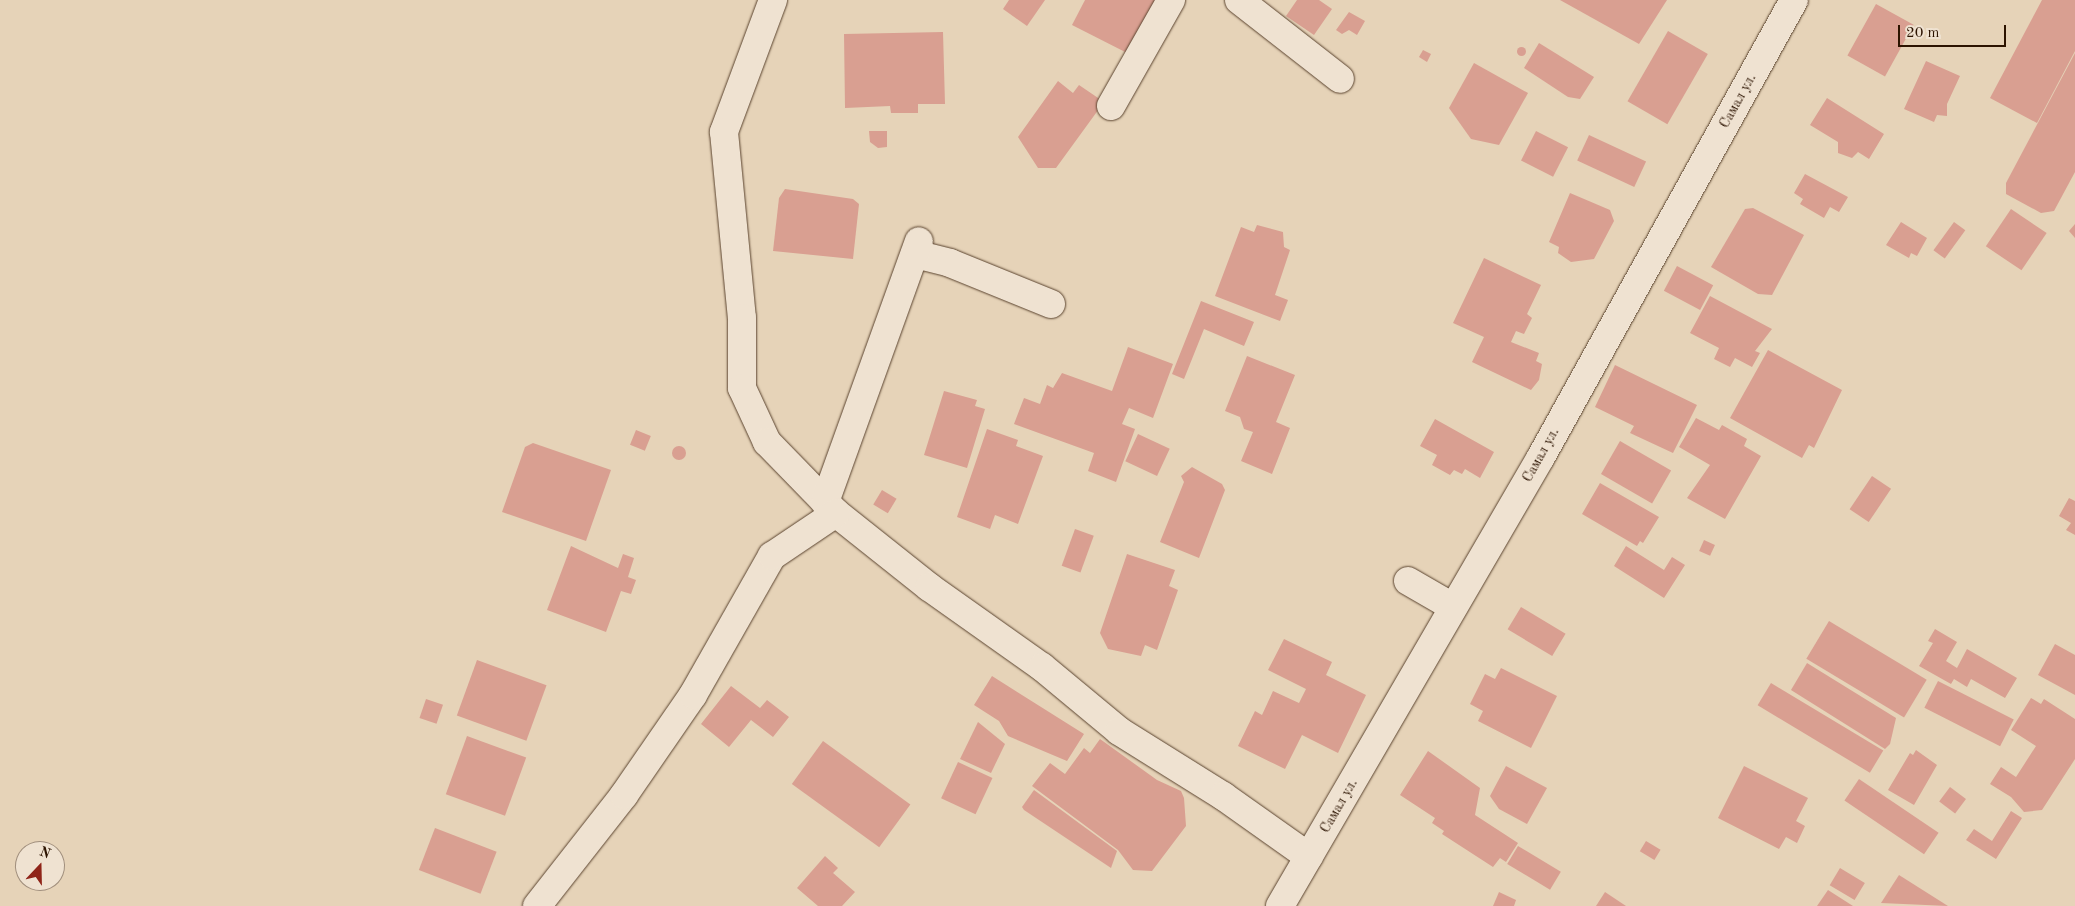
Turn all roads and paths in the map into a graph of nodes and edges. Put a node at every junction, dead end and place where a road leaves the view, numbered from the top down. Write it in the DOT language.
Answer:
graph roads {
  1 [pos="773,0"];
  2 [pos="1171,0"];
  3 [pos="1239,0"];
  4 [pos="1794,0"];
  5 [pos="1340,80"];
  6 [pos="1111,106"];
  7 [pos="1051,304"];
  8 [pos="831,507"];
  9 [pos="1408,581"];
  10 [pos="1453,608"];
  11 [pos="1310,857"];
  12 [pos="537,906"];
  13 [pos="1280,906"];
  1 -- 8 [label="street"];
  2 -- 6 [label="street"];
  3 -- 5 [label="street"];
  4 -- 10 [label="street, Самал ул."];
  7 -- 8 [label="street"];
  8 -- 11 [label="street"];
  8 -- 12 [label="street"];
  9 -- 10 [label="street"];
  10 -- 11 [label="street, Самал ул."];
  11 -- 13 [label="street, Самал ул."];
}
